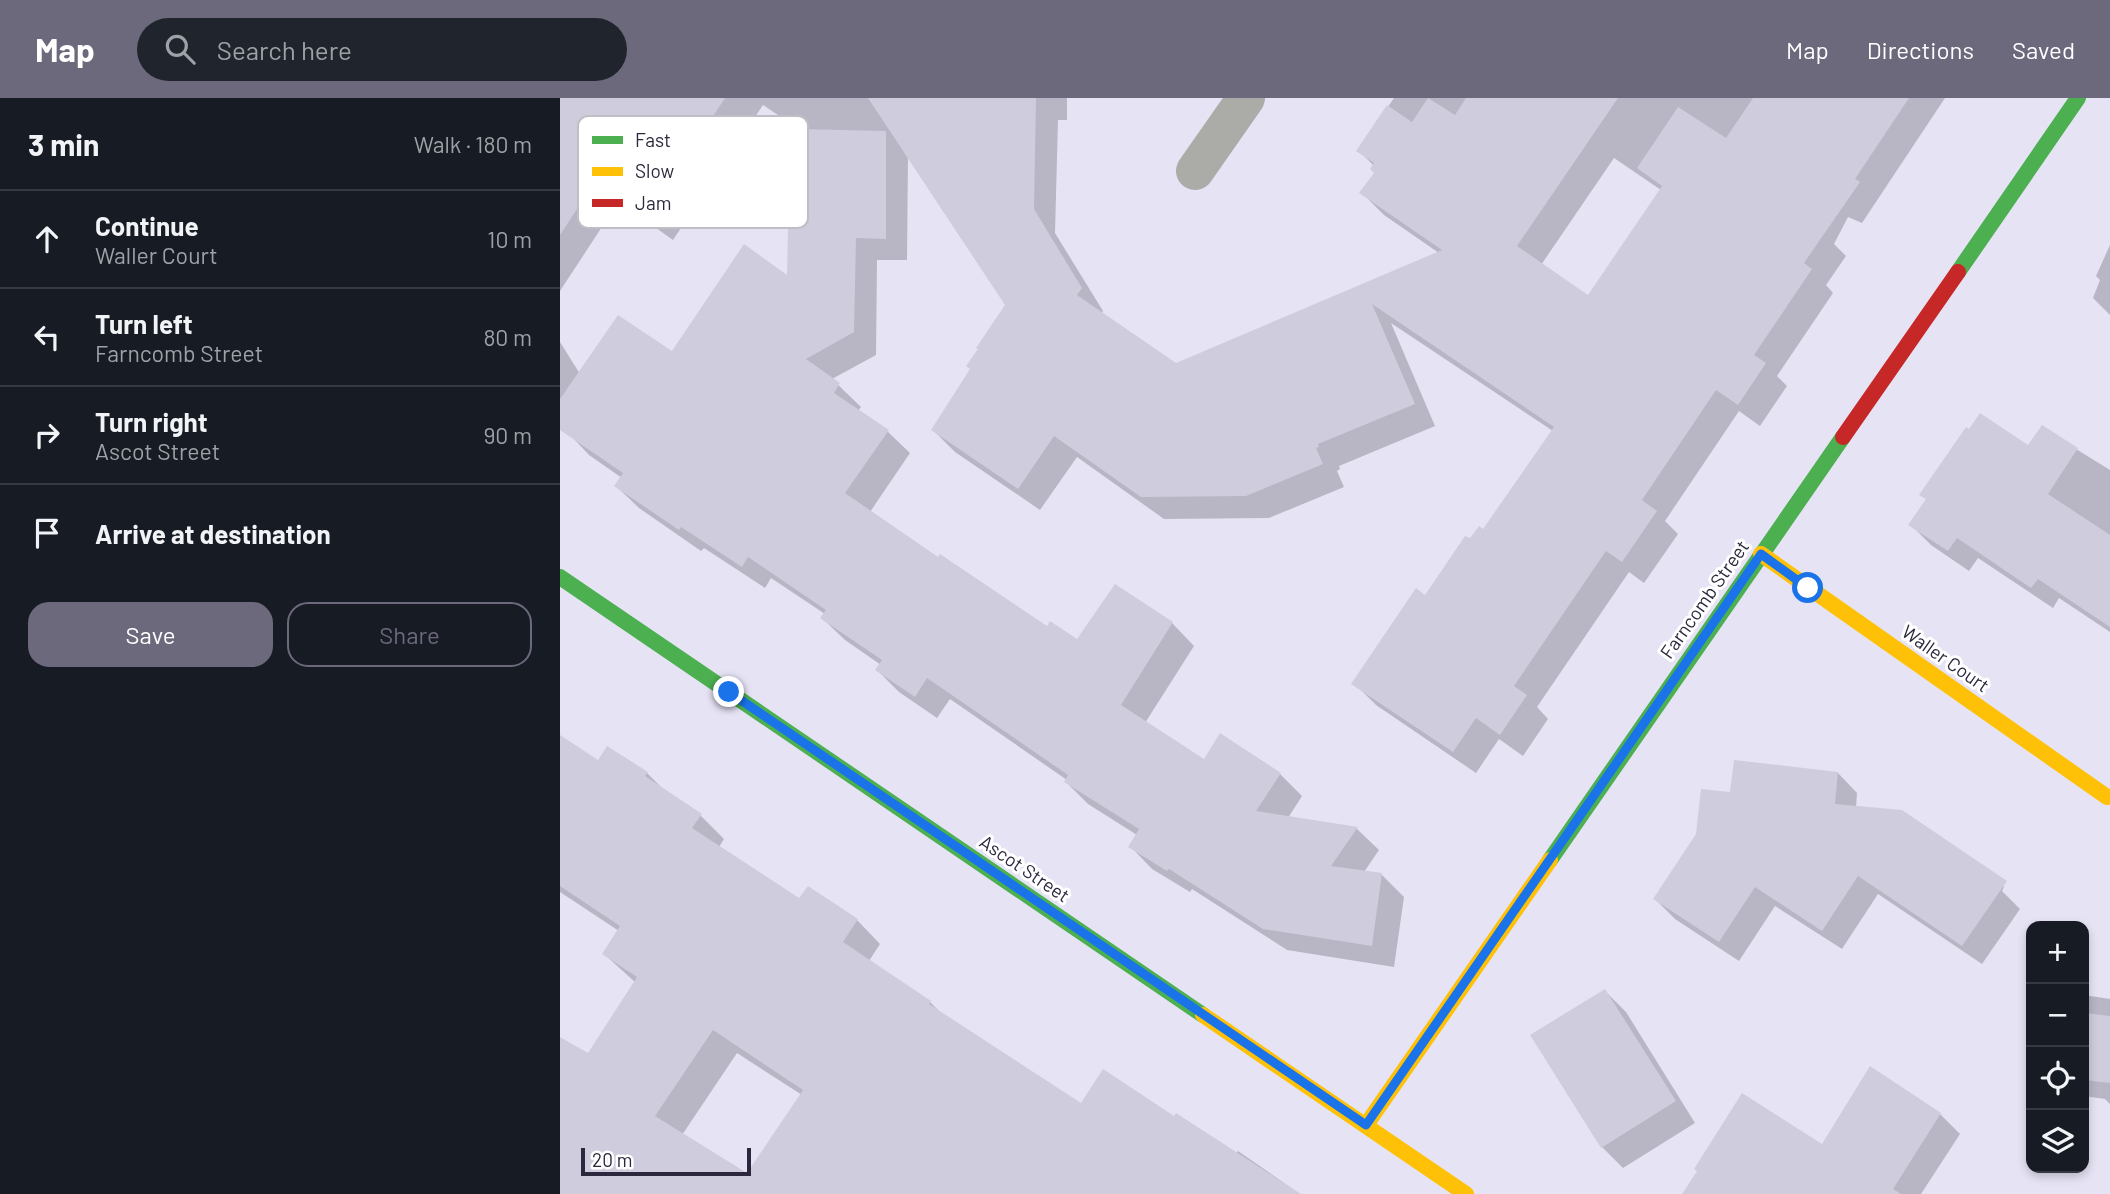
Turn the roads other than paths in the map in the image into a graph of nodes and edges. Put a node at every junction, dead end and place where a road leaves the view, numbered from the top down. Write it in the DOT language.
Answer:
graph roads {
  1 [pos="1246,98"];
  2 [pos="2078,98"];
  3 [pos="1195,171"];
  4 [pos="1761,554"];
  5 [pos="560,577"];
  6 [pos="2107,797"];
  7 [pos="1366,1125"];
  8 [pos="1466,1194"];
  1 -- 3 [label="street"];
  2 -- 4 [label="street, Farncomb Street"];
  4 -- 6 [label="street, Waller Court"];
  4 -- 7 [label="street, Farncomb Street"];
  5 -- 7 [label="street, Ascot Street"];
  7 -- 8 [label="street, Ascot Street"];
}
